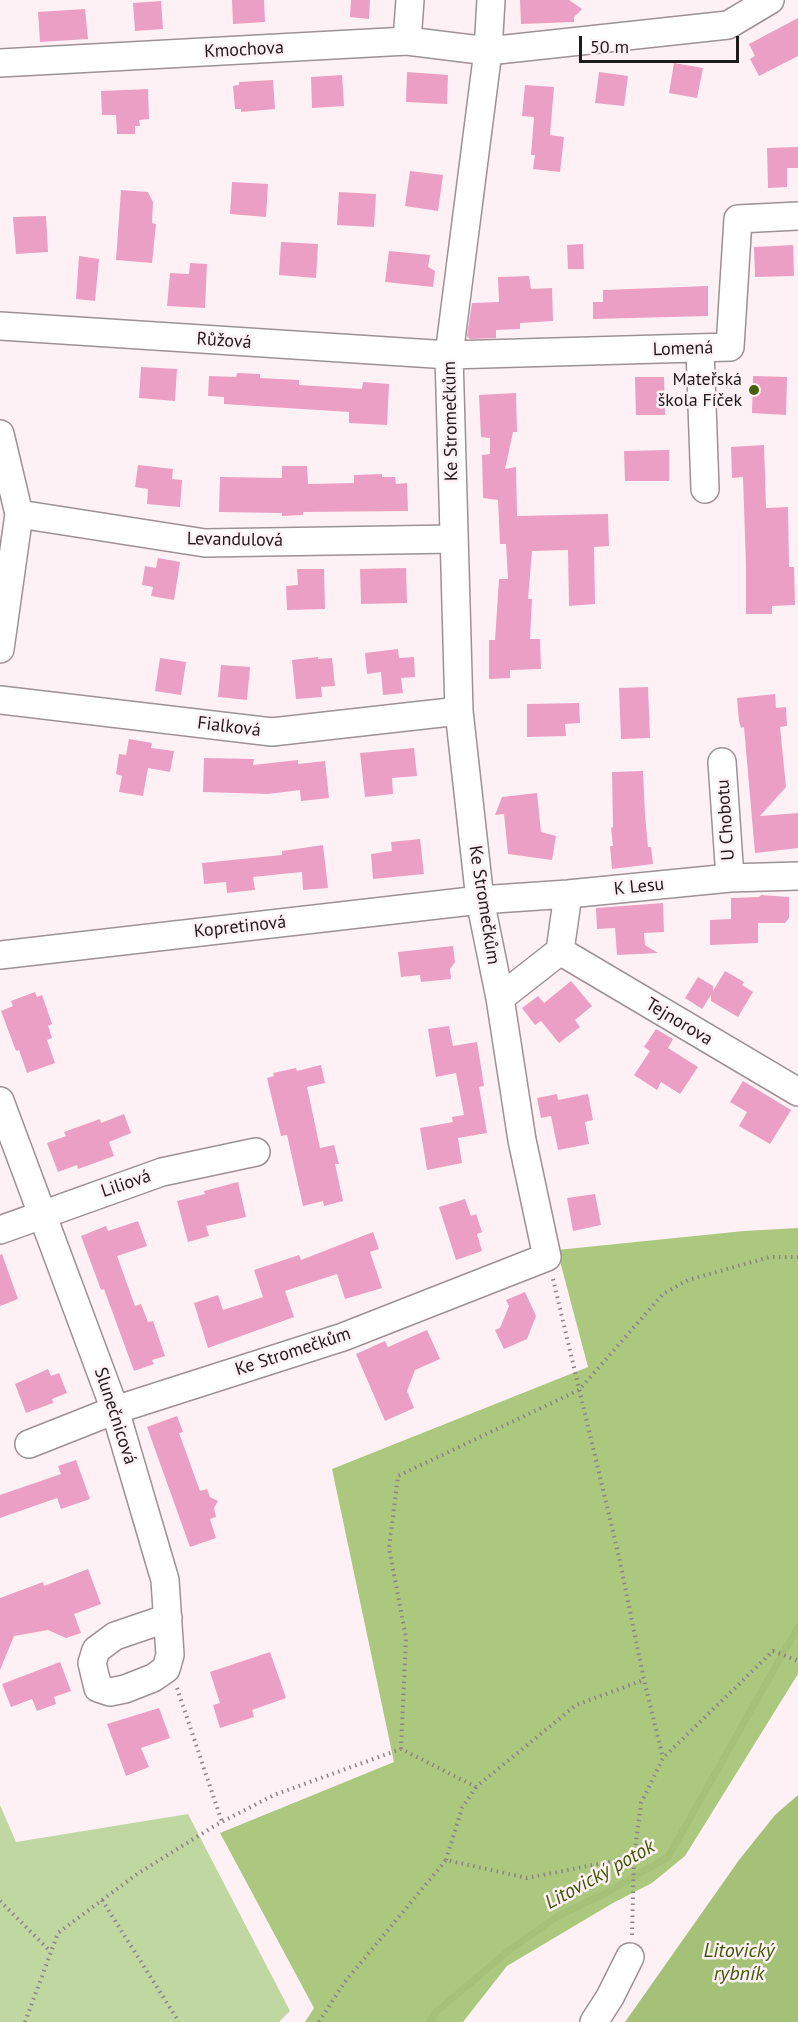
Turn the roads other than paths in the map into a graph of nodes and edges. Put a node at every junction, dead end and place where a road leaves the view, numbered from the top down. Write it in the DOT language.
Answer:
graph roads {
  1 [pos="410,0"];
  2 [pos="491,0"];
  3 [pos="770,0"];
  4 [pos="407,41"];
  5 [pos="488,51"];
  6 [pos="0,63"];
  7 [pos="798,216"];
  8 [pos="0,326"];
  9 [pos="700,349"];
  10 [pos="449,355"];
  11 [pos="0,435"];
  12 [pos="705,489"];
  13 [pos="19,514"];
  14 [pos="454,539"];
  15 [pos="0,649"];
  16 [pos="0,700"];
  17 [pos="459,711"];
  18 [pos="722,762"];
  19 [pos="798,876"];
  20 [pos="730,878"];
  21 [pos="568,894"];
  22 [pos="480,900"];
  23 [pos="560,951"];
  24 [pos="0,955"];
  25 [pos="500,998"];
  26 [pos="798,1092"];
  27 [pos="0,1101"];
  28 [pos="256,1152"];
  29 [pos="42,1214"];
  30 [pos="0,1230"];
  31 [pos="115,1410"];
  32 [pos="29,1444"];
  33 [pos="168,1618"];
  34 [pos="630,1957"];
  35 [pos="594,2022"];
  1 -- 4 [label="street"];
  2 -- 5 [label="street, Ke Stromečkům"];
  3 -- 5 [label="street, Kmochova"];
  4 -- 5 [label="street, Kmochova"];
  4 -- 6 [label="street, Kmochova"];
  5 -- 10 [label="street, Ke Stromečkům"];
  7 -- 9 [label="street, Lomená"];
  8 -- 10 [label="street, Růžová"];
  9 -- 10 [label="street, Lomená"];
  9 -- 12 [label="street"];
  10 -- 14 [label="street, Ke Stromečkům"];
  11 -- 13 [label="street"];
  13 -- 14 [label="street, Levandulová"];
  13 -- 15 [label="street"];
  14 -- 17 [label="street, Ke Stromečkům"];
  16 -- 17 [label="street, Fialková"];
  17 -- 22 [label="street, Ke Stromečkům"];
  18 -- 20 [label="street, U Chobotu"];
  19 -- 20 [label="street, K Lesu"];
  20 -- 21 [label="street, K Lesu"];
  21 -- 22 [label="street, K Lesu"];
  21 -- 23 [label="street"];
  22 -- 24 [label="street, Kopretinová"];
  22 -- 25 [label="street, Ke Stromečkům"];
  23 -- 25 [label="street"];
  23 -- 26 [label="street, Tejnorova"];
  25 -- 31 [label="street, Ke Stromečkům"];
  27 -- 29 [label="street, Slunečnicová"];
  28 -- 29 [label="street, Liliová"];
  29 -- 30 [label="street, Liliová"];
  29 -- 31 [label="street, Slunečnicová"];
  31 -- 32 [label="street, Ke Stromečkům"];
  31 -- 33 [label="street, Slunečnicová"];
  33 -- 33 [label="street, Slunečnicová"];
  34 -- 35 [label="street"];
}
